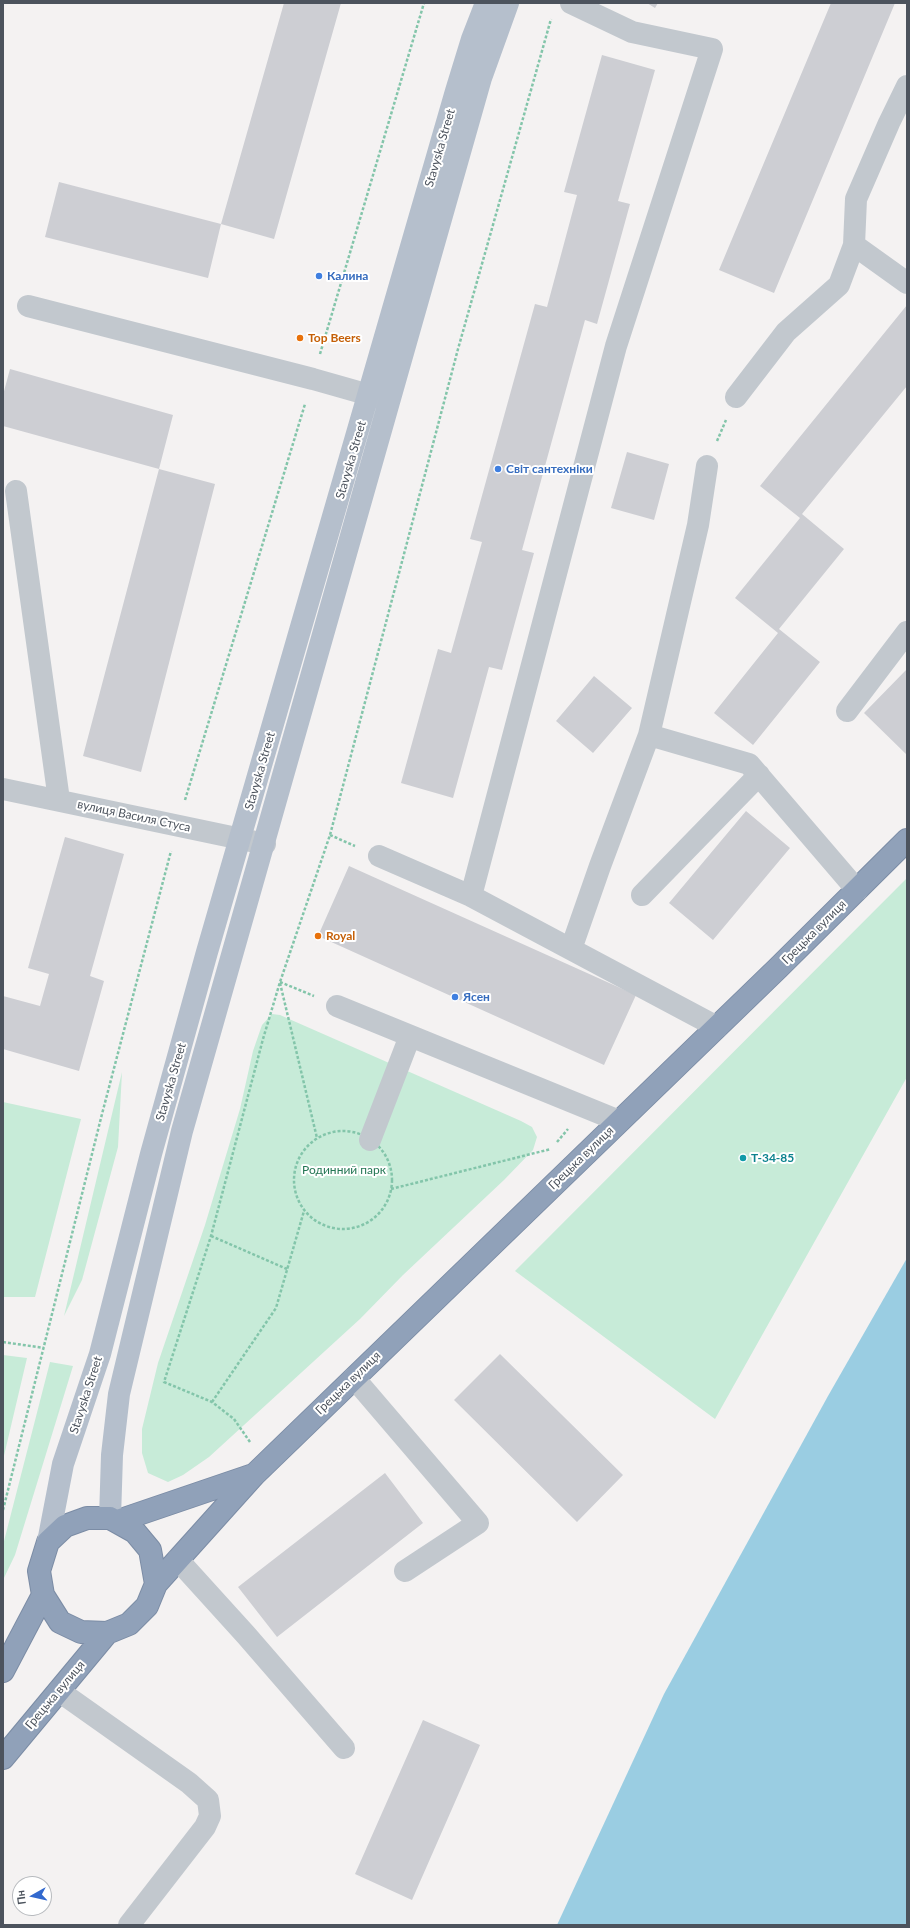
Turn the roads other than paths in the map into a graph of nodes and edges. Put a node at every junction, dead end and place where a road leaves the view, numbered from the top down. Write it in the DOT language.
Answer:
graph roads {
  1 [pos="486,3"];
  2 [pos="508,3"];
  3 [pos="570,3"];
  4 [pos="907,86"];
  5 [pos="854,245"];
  6 [pos="907,283"];
  7 [pos="28,306"];
  8 [pos="370,395"];
  9 [pos="736,397"];
  10 [pos="390,401"];
  11 [pos="706,466"];
  12 [pos="16,492"];
  13 [pos="907,632"];
  14 [pos="847,711"];
  15 [pos="650,735"];
  16 [pos="759,775"];
  17 [pos="3,789"];
  18 [pos="59,800"];
  19 [pos="240,839"];
  20 [pos="907,840"];
  21 [pos="265,844"];
  22 [pos="379,856"];
  23 [pos="857,890"];
  24 [pos="642,895"];
  25 [pos="471,896"];
  26 [pos="571,949"];
  27 [pos="337,1006"];
  28 [pos="717,1027"];
  29 [pos="410,1036"];
  30 [pos="619,1121"];
  31 [pos="370,1140"];
  32 [pos="354,1378"];
  33 [pos="260,1469"];
  34 [pos="114,1520"];
  35 [pos="48,1542"];
  36 [pos="178,1560"];
  37 [pos="405,1572"];
  38 [pos="156,1584"];
  39 [pos="43,1595"];
  40 [pos="107,1633"];
  41 [pos="3,1671"];
  42 [pos="59,1691"];
  43 [pos="344,1748"];
  44 [pos="3,1758"];
  45 [pos="130,1925"];
  1 -- 8 [label="main road, Stavyska Street"];
  2 -- 10 [label="main road, Stavyska Street"];
  3 -- 25 [label="street"];
  4 -- 5 [label="street"];
  5 -- 6 [label="street"];
  5 -- 9 [label="street"];
  7 -- 8 [label="street"];
  8 -- 10 [label="street"];
  8 -- 19 [label="main road, Stavyska Street"];
  10 -- 21 [label="main road, Stavyska Street"];
  11 -- 15 [label="street"];
  12 -- 18 [label="street"];
  13 -- 14 [label="street"];
  15 -- 16 [label="street"];
  15 -- 26 [label="street"];
  16 -- 23 [label="street"];
  16 -- 24 [label="street"];
  17 -- 18 [label="street, вулиця Василя Стуса"];
  18 -- 19 [label="street, вулиця Василя Стуса"];
  19 -- 21 [label="street, вулиця Василя Стуса"];
  19 -- 35 [label="main road, Stavyska Street"];
  20 -- 23 [label="highway, Грецька вулиця"];
  21 -- 34 [label="main road, Stavyska Street"];
  22 -- 25 [label="street"];
  23 -- 28 [label="highway, Грецька вулиця"];
  25 -- 26 [label="street"];
  26 -- 28 [label="street"];
  27 -- 29 [label="street"];
  28 -- 30 [label="highway, Грецька вулиця"];
  29 -- 30 [label="street"];
  29 -- 31 [label="street"];
  30 -- 32 [label="highway, Грецька вулиця"];
  32 -- 33 [label="highway, Грецька вулиця"];
  32 -- 37 [label="street"];
  33 -- 34 [label="highway, Грецька вулиця"];
  33 -- 36 [label="highway, Грецька вулиця"];
  34 -- 35 [label="highway"];
  34 -- 38 [label="highway"];
  35 -- 39 [label="highway"];
  36 -- 38 [label="highway, Грецька вулиця"];
  36 -- 43 [label="street"];
  38 -- 40 [label="highway"];
  39 -- 40 [label="highway"];
  39 -- 41 [label="highway"];
  40 -- 42 [label="highway, Грецька вулиця"];
  42 -- 44 [label="highway, Грецька вулиця"];
  42 -- 45 [label="street"];
}
